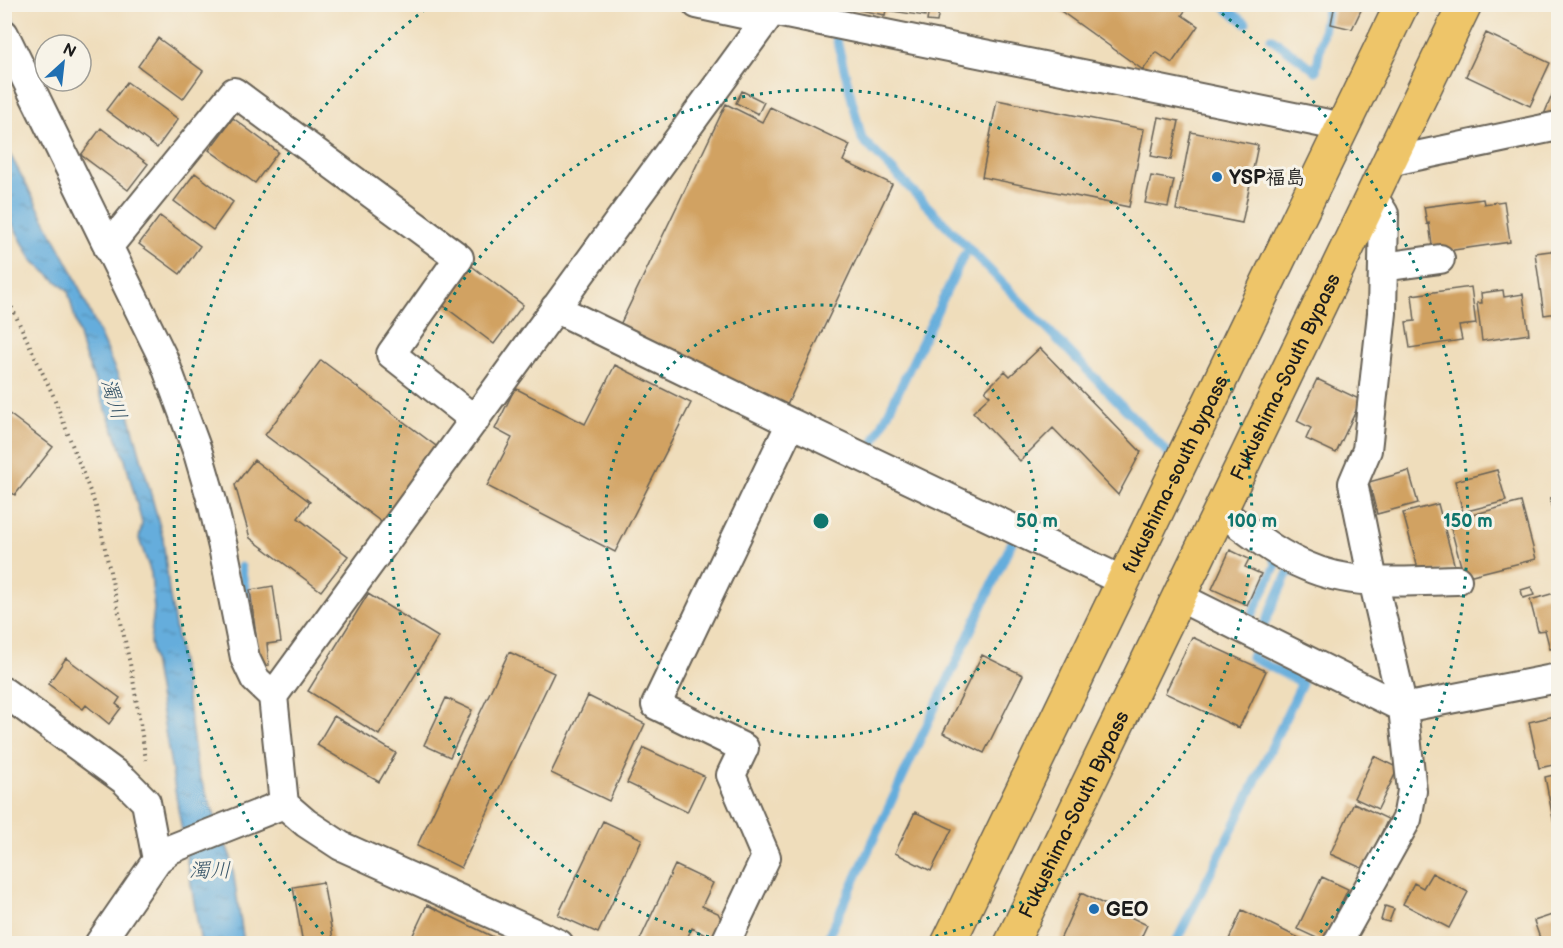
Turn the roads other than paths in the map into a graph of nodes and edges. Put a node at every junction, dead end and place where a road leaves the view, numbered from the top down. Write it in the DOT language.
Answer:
graph roads {
  1 [pos="697,4"];
  2 [pos="1402,4"];
  3 [pos="1464,4"];
  4 [pos="771,12"];
  5 [pos="4,34"];
  6 [pos="1558,126"];
  7 [pos="1343,127"];
  8 [pos="1388,162"];
  9 [pos="1372,195"];
  10 [pos="108,247"];
  11 [pos="1440,259"];
  12 [pos="1383,267"];
  13 [pos="555,308"];
  14 [pos="474,420"];
  15 [pos="791,423"];
  16 [pos="1220,511"];
  17 [pos="1123,580"];
  18 [pos="1373,580"];
  19 [pos="1457,580"];
  20 [pos="1179,597"];
  21 [pos="1558,678"];
  22 [pos="4,692"];
  23 [pos="273,696"];
  24 [pos="1403,708"];
  25 [pos="284,804"];
  26 [pos="164,854"];
  27 [pos="99,944"];
  28 [pos="559,944"];
  29 [pos="725,944"];
  30 [pos="948,944"];
  31 [pos="1011,944"];
  32 [pos="1337,944"];
  1 -- 4 [label="street"];
  2 -- 7 [label="highway, fukushima-south bypass"];
  3 -- 8 [label="highway, Fukushima-South Bypass"];
  4 -- 7 [label="street"];
  4 -- 13 [label="street"];
  5 -- 10 [label="street"];
  6 -- 8 [label="street"];
  7 -- 17 [label="highway, fukushima-south bypass"];
  8 -- 9 [label="highway, Fukushima-South Bypass"];
  9 -- 12 [label="street"];
  9 -- 16 [label="highway, Fukushima-South Bypass"];
  10 -- 14 [label="street"];
  10 -- 23 [label="street"];
  11 -- 12 [label="street"];
  12 -- 18 [label="street"];
  13 -- 14 [label="street"];
  13 -- 15 [label="street"];
  14 -- 23 [label="street"];
  15 -- 17 [label="street"];
  15 -- 29 [label="street"];
  16 -- 18 [label="street"];
  16 -- 20 [label="highway, Fukushima-South Bypass"];
  17 -- 30 [label="highway, fukushima-south bypass"];
  18 -- 19 [label="street"];
  18 -- 24 [label="street"];
  20 -- 24 [label="street"];
  20 -- 31 [label="highway, Fukushima-South Bypass"];
  21 -- 24 [label="street"];
  22 -- 26 [label="street"];
  23 -- 25 [label="street"];
  24 -- 32 [label="street"];
  25 -- 26 [label="street"];
  25 -- 28 [label="street"];
  26 -- 27 [label="street"];
}
